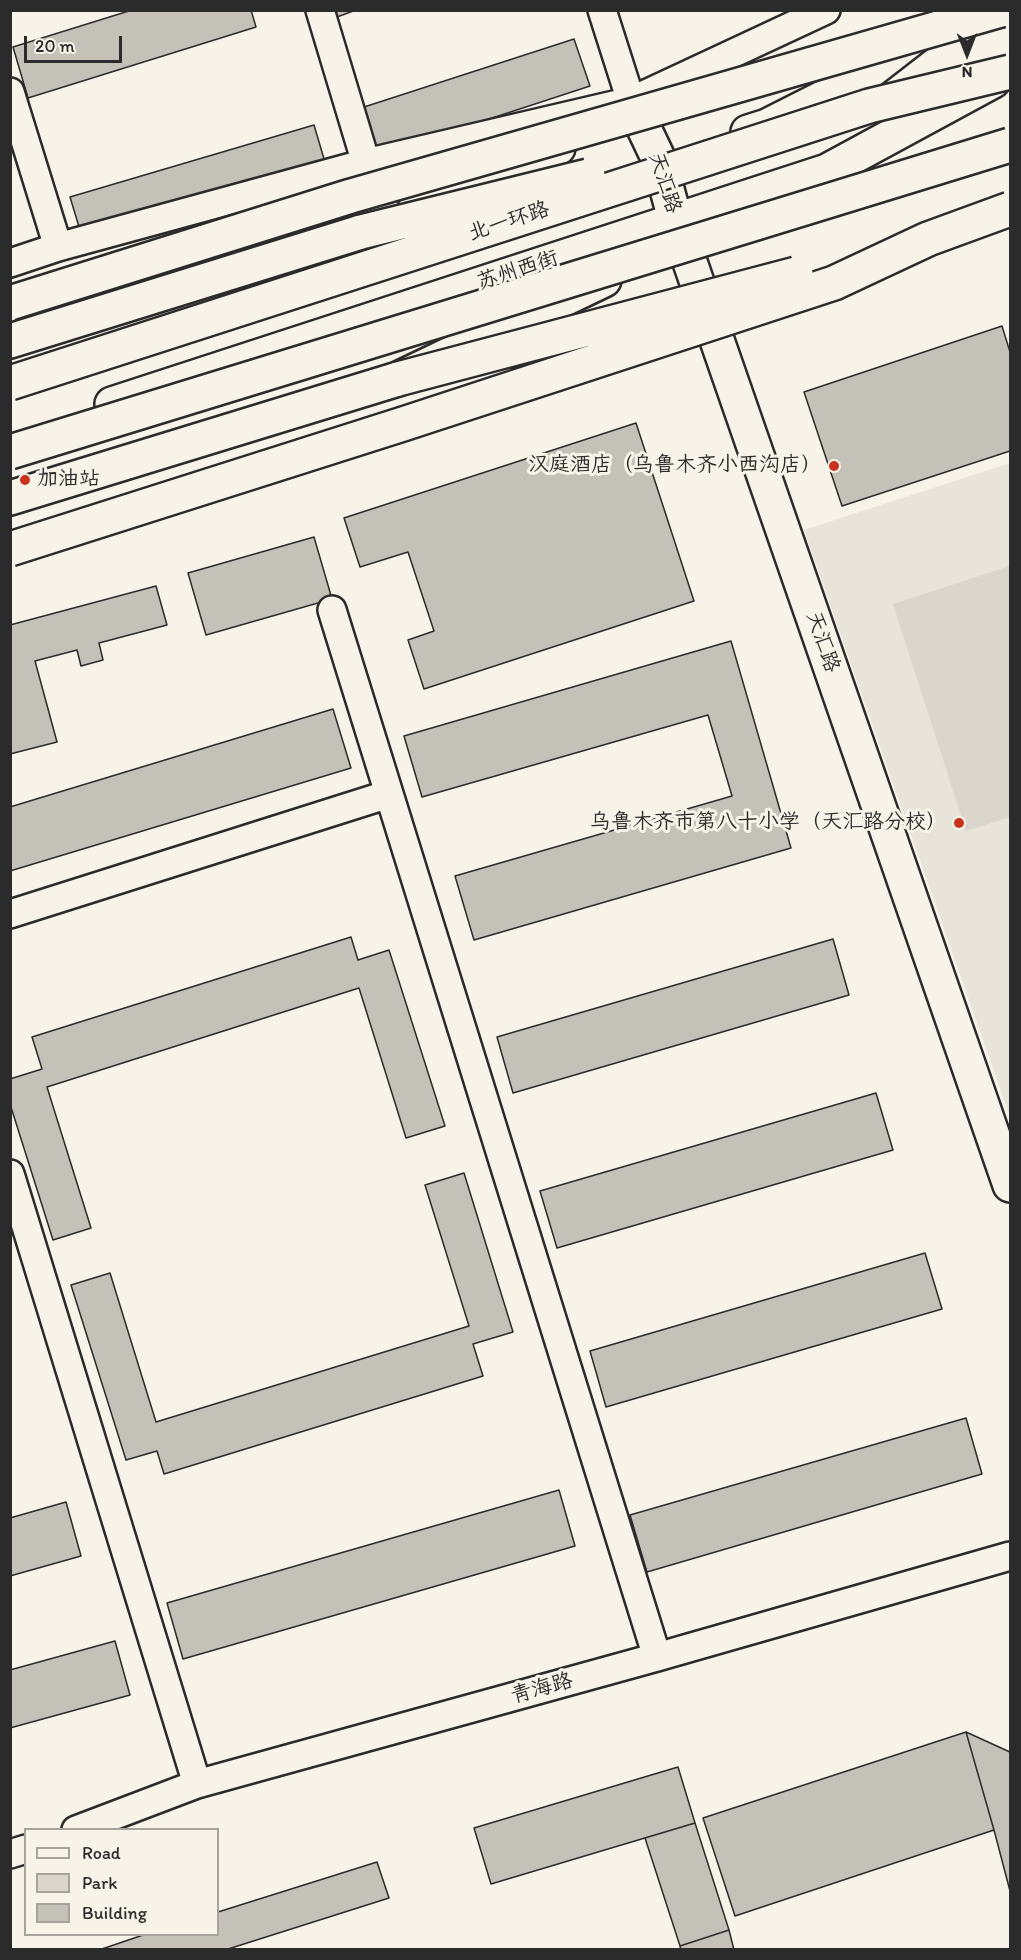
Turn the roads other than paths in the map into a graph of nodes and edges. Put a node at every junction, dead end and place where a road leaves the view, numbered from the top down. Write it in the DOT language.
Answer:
graph roads {
  1 [pos="320,10"];
  2 [pos="602,10"];
  3 [pos="826,10"];
  4 [pos="948,10"];
  5 [pos="1001,10"];
  6 [pos="1011,72"];
  7 [pos="10,92"];
  8 [pos="869,106"];
  9 [pos="632,109"];
  10 [pos="1011,146"];
  11 [pos="659,160"];
  12 [pos="366,163"];
  13 [pos="1011,209"];
  14 [pos="675,219"];
  15 [pos="361,232"];
  16 [pos="928,239"];
  17 [pos="58,247"];
  18 [pos="651,258"];
  19 [pos="10,263"];
  20 [pos="10,303"];
  21 [pos="10,341"];
  22 [pos="10,370"];
  23 [pos="398,379"];
  24 [pos="10,383"];
  25 [pos="10,438"];
  26 [pos="10,452"];
  27 [pos="10,498"];
  28 [pos="10,549"];
  29 [pos="332,610"];
  30 [pos="389,794"];
  31 [pos="10,914"];
  32 [pos="10,1174"];
  33 [pos="1011,1185"];
  34 [pos="1011,1556"];
  35 [pos="657,1658"];
  36 [pos="197,1784"];
  37 [pos="81,1828"];
  1 -- 12 [label="street"];
  2 -- 9 [label="street"];
  3 -- 9 [label="street"];
  4 -- 11 [label="main road"];
  5 -- 9 [label="main road, bridge"];
  6 -- 8 [label="main road, 北一环路, bridge"];
  6 -- 14 [label="main road, 苏州西街"];
  7 -- 17 [label="street"];
  8 -- 15 [label="main road, bridge"];
  8 -- 24 [label="main road, 北一环路, bridge"];
  9 -- 11 [label="main road, 天汇路"];
  9 -- 12 [label="street"];
  9 -- 15 [label="main road, bridge"];
  9 -- 20 [label="main road, bridge"];
  10 -- 18 [label="main road, bridge"];
  11 -- 14 [label="main road, 天汇路"];
  11 -- 22 [label="main road"];
  12 -- 17 [label="street"];
  13 -- 16 [label="main road, bridge"];
  14 -- 25 [label="main road, 苏州西街"];
  14 -- 33 [label="main road, 天汇路"];
  15 -- 21 [label="main road"];
  16 -- 23 [label="main road, bridge"];
  16 -- 28 [label="main road, bridge"];
  17 -- 19 [label="street"];
  18 -- 23 [label="main road, bridge"];
  18 -- 26 [label="main road, bridge"];
  23 -- 27 [label="main road"];
  29 -- 30 [label="street"];
  30 -- 31 [label="street"];
  30 -- 35 [label="street"];
  32 -- 36 [label="street"];
  34 -- 35 [label="street, 青海路"];
  35 -- 36 [label="street, 青海路"];
  36 -- 37 [label="street, 青海路"];
}
